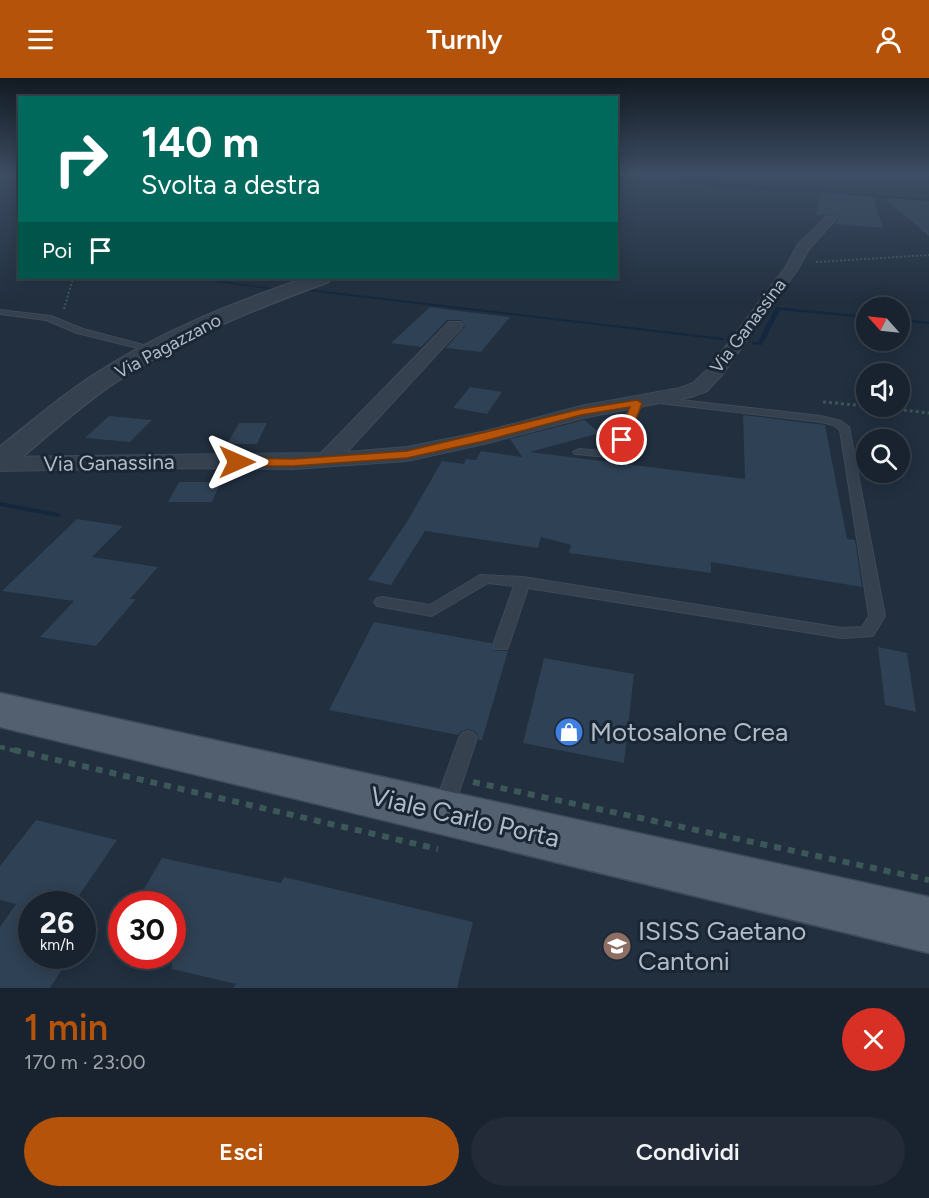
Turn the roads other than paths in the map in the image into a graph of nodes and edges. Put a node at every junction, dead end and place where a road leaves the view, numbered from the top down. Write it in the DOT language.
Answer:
graph roads {
  1 [pos="830,219"];
  2 [pos="319,279"];
  3 [pos="0,312"];
  4 [pos="455,326"];
  5 [pos="154,349"];
  6 [pos="645,401"];
  7 [pos="579,452"];
  8 [pos="327,460"];
  9 [pos="0,463"];
  10 [pos="523,582"];
  11 [pos="382,602"];
  12 [pos="501,645"];
  13 [pos="0,710"];
  14 [pos="468,738"];
  15 [pos="442,812"];
  16 [pos="929,924"];
  1 -- 6 [label="street, Via Ganassina"];
  2 -- 5 [label="street, Via Pagazzano"];
  3 -- 5 [label="lane"];
  4 -- 8 [label="street"];
  5 -- 9 [label="street, Via Pagazzano"];
  6 -- 7 [label="lane"];
  6 -- 8 [label="street, Via Ganassina"];
  6 -- 10 [label="lane"];
  8 -- 9 [label="street, Via Ganassina"];
  10 -- 11 [label="lane"];
  10 -- 12 [label="lane"];
  13 -- 15 [label="main road, Viale Carlo Porta"];
  14 -- 15 [label="lane"];
  15 -- 16 [label="main road, Viale Carlo Porta"];
}
